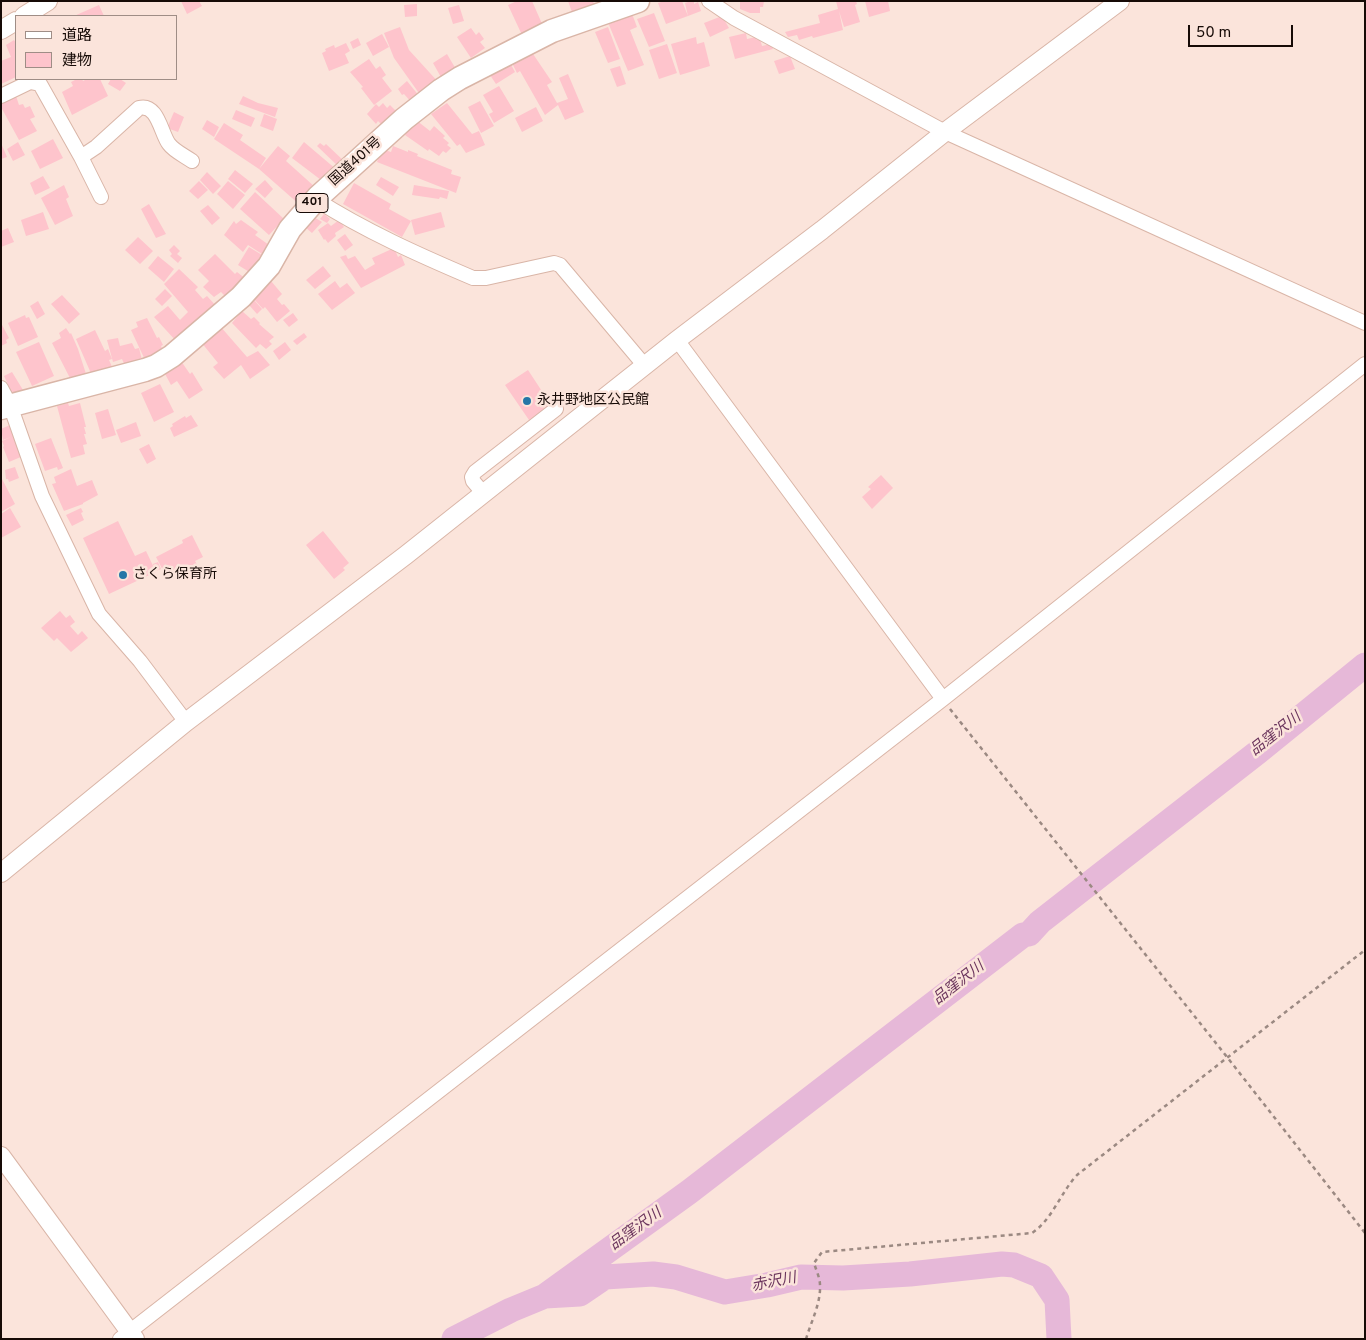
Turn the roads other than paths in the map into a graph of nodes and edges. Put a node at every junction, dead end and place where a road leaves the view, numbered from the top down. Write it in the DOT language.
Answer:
graph roads {
  1 [pos="48,1"];
  2 [pos="638,1"];
  3 [pos="709,1"];
  4 [pos="1120,1"];
  5 [pos="26,15"];
  6 [pos="15,22"];
  7 [pos="1,30"];
  8 [pos="1,96"];
  9 [pos="945,132"];
  10 [pos="81,157"];
  11 [pos="192,161"];
  12 [pos="101,197"];
  13 [pos="316,199"];
  14 [pos="1365,323"];
  15 [pos="677,340"];
  16 [pos="1365,364"];
  17 [pos="645,366"];
  18 [pos="4,401"];
  19 [pos="556,409"];
  20 [pos="484,494"];
  21 [pos="942,699"];
  22 [pos="186,722"];
  23 [pos="1,873"];
  24 [pos="1,1156"];
  25 [pos="129,1336"];
  1 -- 5 [label="street"];
  2 -- 13 [label="highway, 国道401号 / 401"];
  3 -- 9 [label="street"];
  4 -- 9 [label="street"];
  6 -- 7 [label="street"];
  8 -- 10 [label="street"];
  9 -- 14 [label="street"];
  9 -- 15 [label="street"];
  10 -- 11 [label="street"];
  10 -- 12 [label="street"];
  13 -- 17 [label="street"];
  13 -- 18 [label="highway, 国道401号 / 401"];
  15 -- 17 [label="street"];
  15 -- 21 [label="street"];
  16 -- 21 [label="street"];
  17 -- 20 [label="street"];
  18 -- 22 [label="street"];
  19 -- 20 [label="street"];
  20 -- 22 [label="street"];
  21 -- 25 [label="street"];
  22 -- 23 [label="street"];
  24 -- 25 [label="street"];
}
